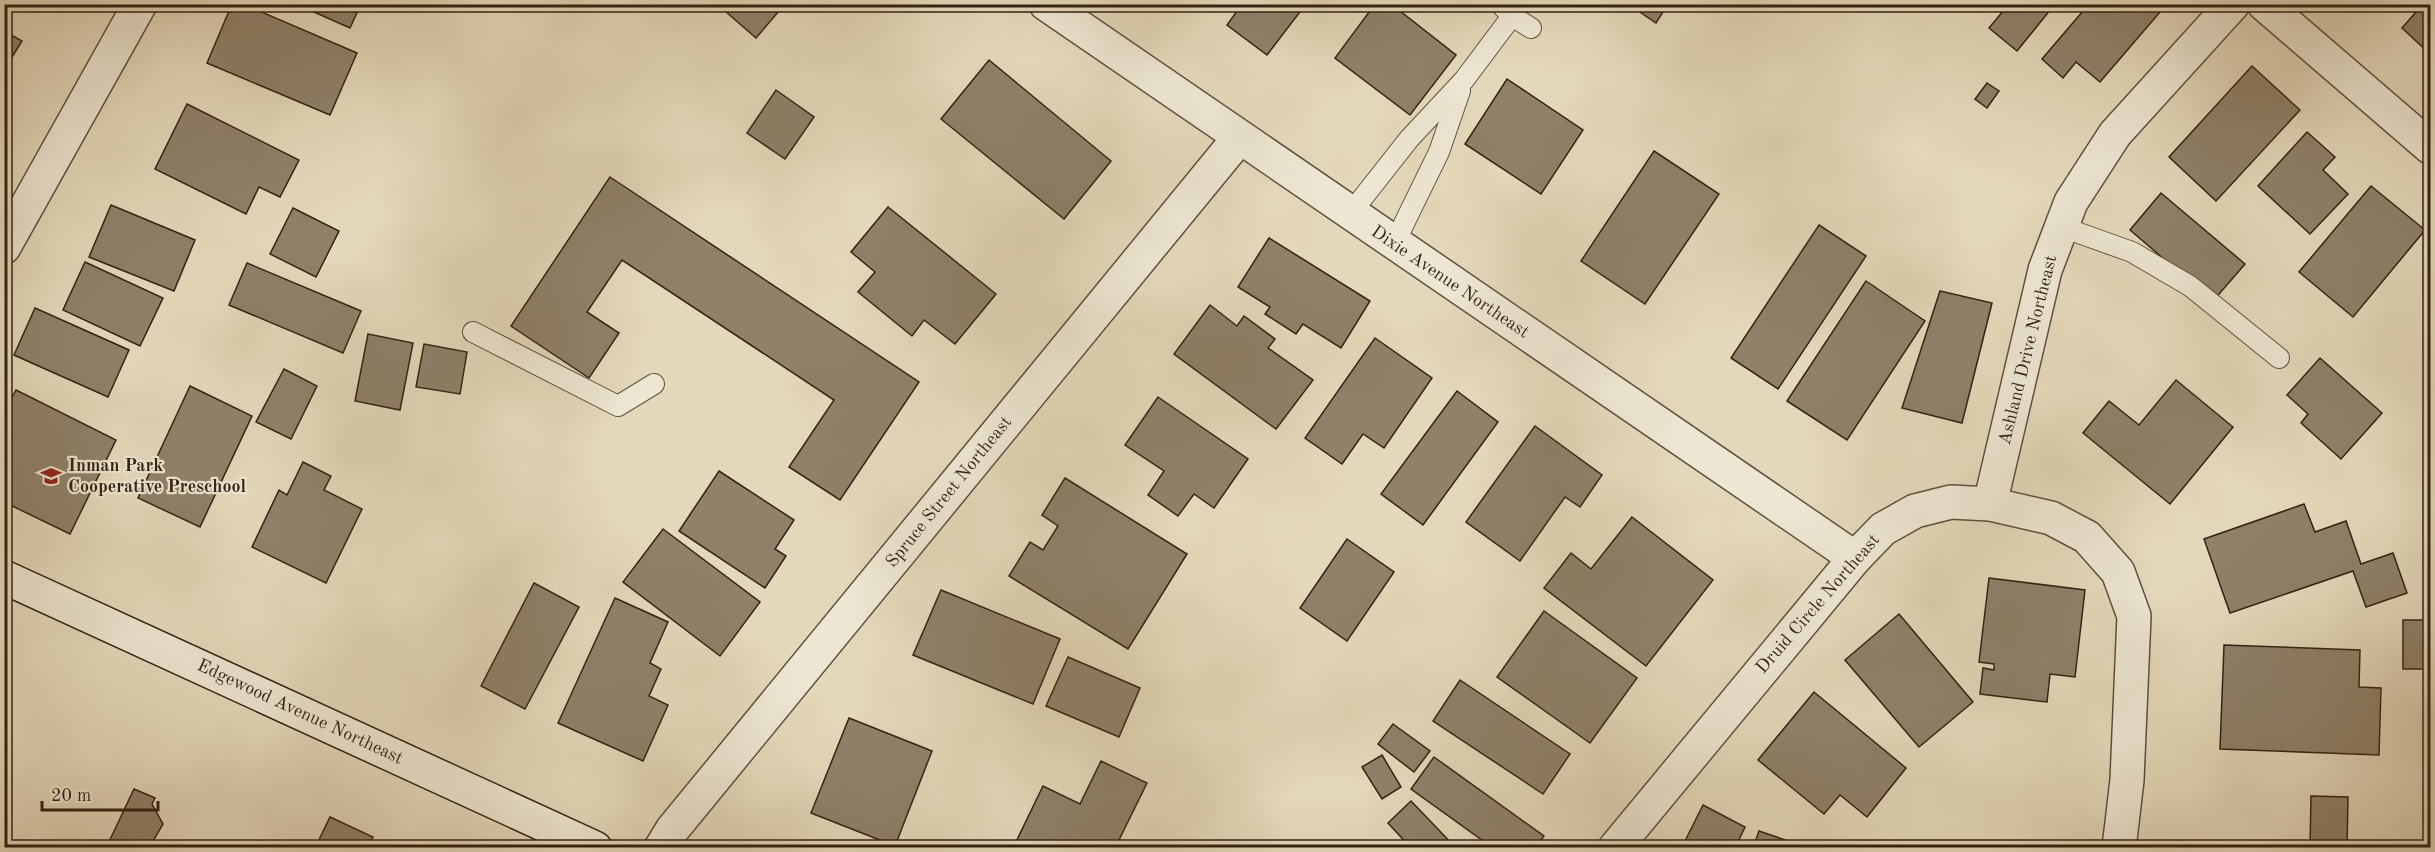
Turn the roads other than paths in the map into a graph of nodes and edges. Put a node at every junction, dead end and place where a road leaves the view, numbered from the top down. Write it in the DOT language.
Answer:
graph roads {
  1 [pos="140,4"];
  2 [pos="1046,4"];
  3 [pos="2233,4"];
  4 [pos="2264,4"];
  5 [pos="1531,28"];
  6 [pos="1464,80"];
  7 [pos="1239,138"];
  8 [pos="2430,147"];
  9 [pos="1350,214"];
  10 [pos="2062,227"];
  11 [pos="1394,244"];
  12 [pos="4,247"];
  13 [pos="473,332"];
  14 [pos="2279,358"];
  15 [pos="654,384"];
  16 [pos="1990,504"];
  17 [pos="1855,558"];
  18 [pos="4,577"];
  19 [pos="579,844"];
  20 [pos="661,848"];
  21 [pos="1615,848"];
  22 [pos="2119,848"];
  1 -- 12 [label="street"];
  2 -- 7 [label="street, Dixie Avenue Northeast"];
  3 -- 10 [label="street, Ashland Drive Northeast"];
  4 -- 8 [label="street"];
  5 -- 6 [label="lane"];
  6 -- 9 [label="lane"];
  6 -- 11 [label="lane"];
  7 -- 9 [label="street, Dixie Avenue Northeast"];
  7 -- 20 [label="street, Spruce Street Northeast"];
  9 -- 11 [label="street, Dixie Avenue Northeast"];
  10 -- 14 [label="lane"];
  10 -- 16 [label="street, Ashland Drive Northeast"];
  11 -- 17 [label="street, Dixie Avenue Northeast"];
  13 -- 15 [label="lane"];
  16 -- 17 [label="street, Druid Circle Northeast"];
  16 -- 22 [label="street, Druid Circle Northeast"];
  17 -- 21 [label="street, Druid Circle Northeast"];
  18 -- 19 [label="street, Edgewood Avenue Northeast"];
}
